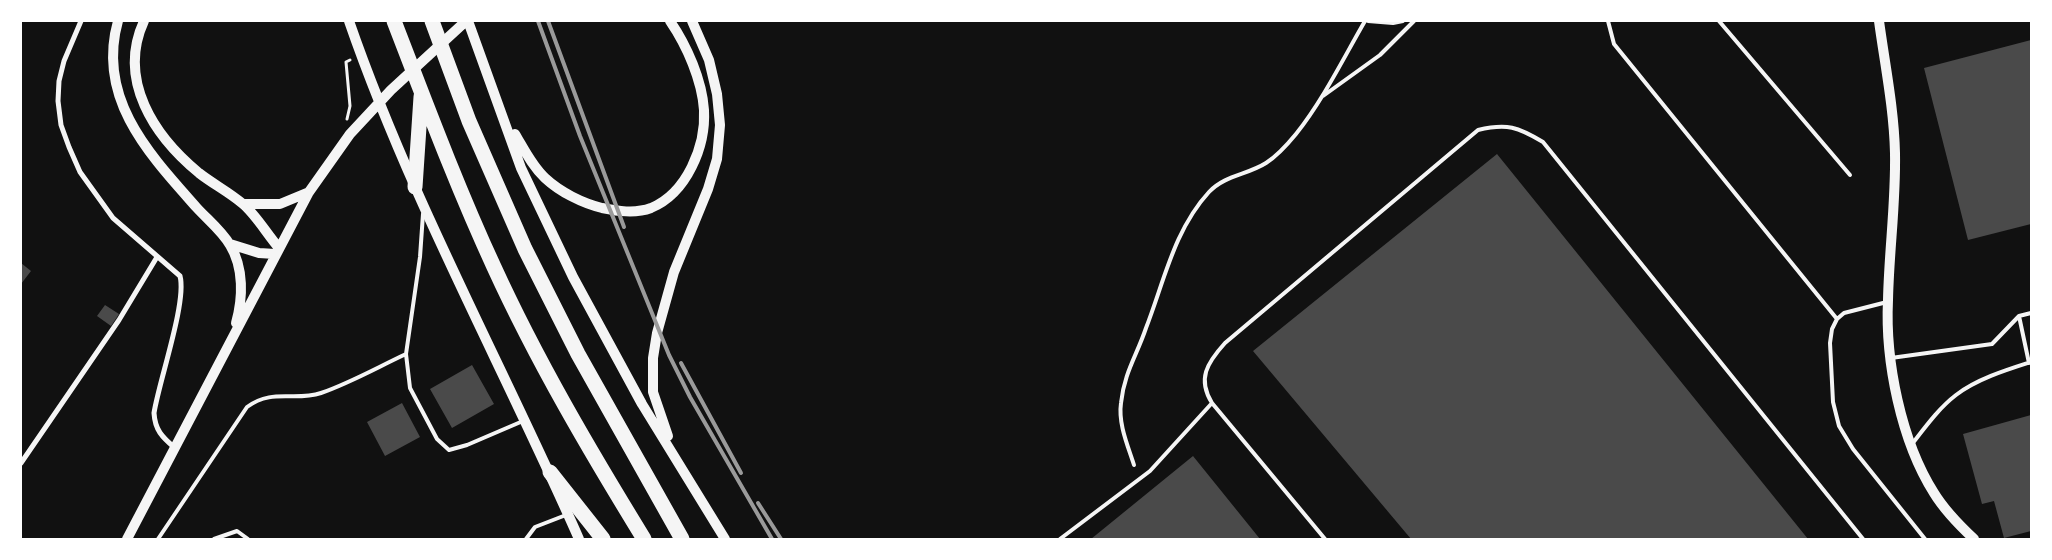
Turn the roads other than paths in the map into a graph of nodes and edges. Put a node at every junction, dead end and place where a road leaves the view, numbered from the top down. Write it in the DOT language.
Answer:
graph roads {
  1 [pos="82,21"];
  2 [pos="118,21"];
  3 [pos="144,21"];
  4 [pos="343,21"];
  5 [pos="394,21"];
  6 [pos="432,21"];
  7 [pos="467,21"];
  8 [pos="670,21"];
  9 [pos="692,21"];
  10 [pos="1364,21"];
  11 [pos="1368,21"];
  12 [pos="1403,21"];
  13 [pos="1414,21"];
  14 [pos="1608,21"];
  15 [pos="1719,21"];
  16 [pos="1879,21"];
  17 [pos="350,26"];
  18 [pos="421,93"];
  19 [pos="1321,98"];
  20 [pos="505,119"];
  21 [pos="1850,176"];
  22 [pos="415,187"];
  23 [pos="309,192"];
  24 [pos="244,204"];
  25 [pos="424,209"];
  26 [pos="230,244"];
  27 [pos="277,251"];
  28 [pos="157,257"];
  29 [pos="1887,302"];
  30 [pos="2031,313"];
  31 [pos="2019,316"];
  32 [pos="1837,318"];
  33 [pos="231,340"];
  34 [pos="406,354"];
  35 [pos="1891,358"];
  36 [pos="2030,362"];
  37 [pos="1212,403"];
  38 [pos="523,421"];
  39 [pos="1910,446"];
  40 [pos="175,448"];
  41 [pos="21,463"];
  42 [pos="1134,465"];
  43 [pos="550,472"];
  44 [pos="694,486"];
  45 [pos="568,515"];
  46 [pos="127,539"];
  47 [pos="158,539"];
  48 [pos="214,539"];
  49 [pos="248,539"];
  50 [pos="526,539"];
  51 [pos="579,539"];
  52 [pos="603,539"];
  53 [pos="644,539"];
  54 [pos="682,539"];
  55 [pos="725,539"];
  56 [pos="1060,539"];
  57 [pos="1325,539"];
  58 [pos="1863,539"];
  59 [pos="1925,539"];
  60 [pos="1974,539"];
  1 -- 28 [label="street"];
  2 -- 26 [label="main road"];
  3 -- 24 [label="main road"];
  4 -- 17 [label="main road"];
  5 -- 18 [label="highway"];
  6 -- 54 [label="highway"];
  7 -- 20 [label="main road"];
  7 -- 23 [label="main road"];
  8 -- 20 [label="main road"];
  9 -- 44 [label="main road"];
  10 -- 19 [label="lane"];
  11 -- 12 [label="lane"];
  13 -- 19 [label="lane"];
  14 -- 32 [label="lane"];
  15 -- 21 [label="lane"];
  16 -- 29 [label="main road"];
  17 -- 22 [label="main road"];
  18 -- 22 [label="highway"];
  18 -- 53 [label="highway"];
  19 -- 42 [label="lane"];
  20 -- 44 [label="main road"];
  22 -- 25 [label="main road"];
  23 -- 24 [label="main road"];
  23 -- 27 [label="main road"];
  24 -- 27 [label="main road"];
  25 -- 34 [label="lane"];
  25 -- 38 [label="main road"];
  26 -- 27 [label="main road"];
  26 -- 33 [label="main road"];
  27 -- 33 [label="main road"];
  28 -- 40 [label="street"];
  28 -- 41 [label="street"];
  29 -- 32 [label="lane"];
  29 -- 35 [label="main road"];
  30 -- 31 [label="lane"];
  31 -- 35 [label="lane"];
  31 -- 36 [label="lane"];
  32 -- 59 [label="lane"];
  33 -- 40 [label="main road"];
  34 -- 38 [label="lane"];
  34 -- 47 [label="lane"];
  35 -- 39 [label="main road"];
  36 -- 39 [label="lane"];
  37 -- 56 [label="lane"];
  37 -- 57 [label="lane"];
  37 -- 58 [label="lane"];
  38 -- 43 [label="main road"];
  39 -- 60 [label="main road"];
  40 -- 46 [label="main road"];
  43 -- 45 [label="main road"];
  43 -- 52 [label="highway"];
  44 -- 55 [label="main road"];
  45 -- 50 [label="lane"];
  45 -- 51 [label="main road"];
  48 -- 49 [label="lane"];
}
